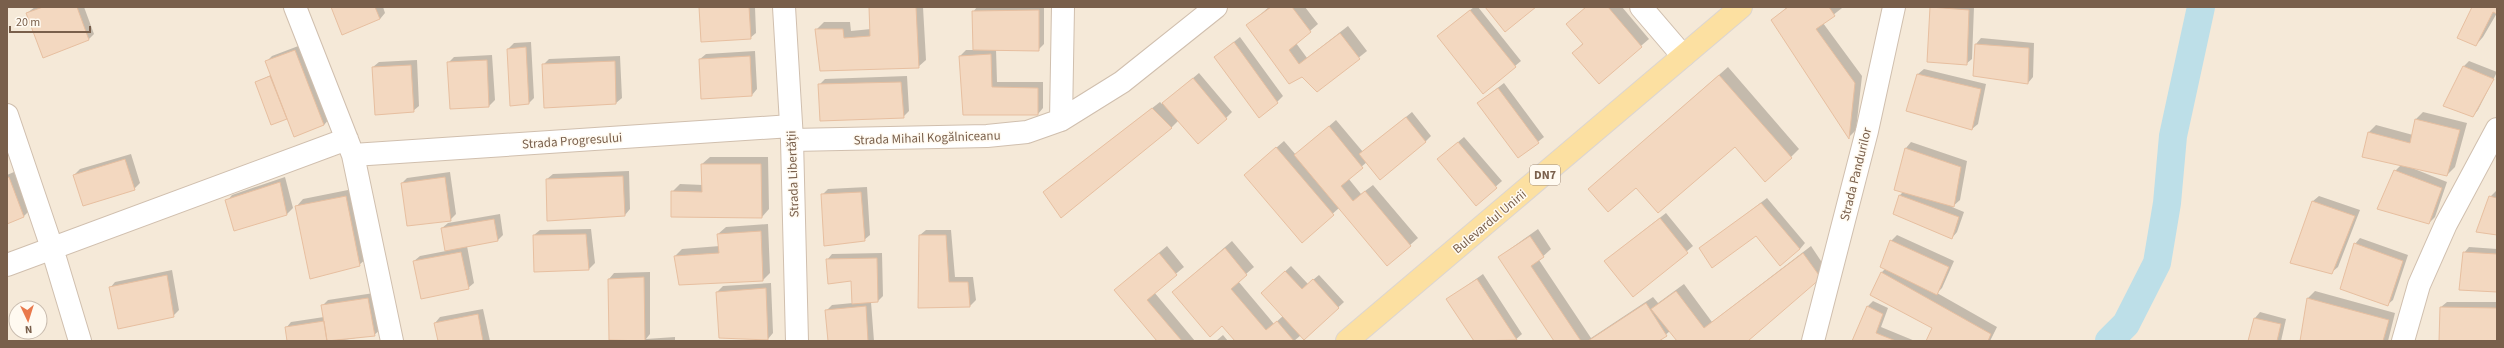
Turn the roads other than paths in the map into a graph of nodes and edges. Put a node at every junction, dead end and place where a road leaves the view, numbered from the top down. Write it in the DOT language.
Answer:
graph roads {
  1 [pos="295,7"];
  2 [pos="784,7"];
  3 [pos="1063,7"];
  4 [pos="1216,7"];
  5 [pos="1641,7"];
  6 [pos="1741,7"];
  7 [pos="1894,7"];
  8 [pos="1683,56"];
  9 [pos="7,115"];
  10 [pos="1061,120"];
  11 [pos="2497,129"];
  12 [pos="791,133"];
  13 [pos="350,147"];
  14 [pos="52,248"];
  15 [pos="7,265"];
  16 [pos="80,341"];
  17 [pos="392,341"];
  18 [pos="797,341"];
  19 [pos="1347,341"];
  20 [pos="1813,341"];
  21 [pos="2403,341"];
  1 -- 13 [label="street"];
  2 -- 12 [label="street, Strada Libertății"];
  3 -- 10 [label="street"];
  4 -- 10 [label="street, Strada Mihail Kogălniceanu"];
  5 -- 8 [label="street"];
  6 -- 8 [label="main road, Bulevardul Unirii / DN7"];
  7 -- 20 [label="street, Strada Pandurilor"];
  8 -- 19 [label="main road, Bulevardul Unirii / DN7"];
  9 -- 14 [label="street"];
  10 -- 12 [label="street, Strada Mihail Kogălniceanu"];
  11 -- 21 [label="street"];
  12 -- 13 [label="street, Strada Progresului"];
  12 -- 18 [label="street, Strada Libertății"];
  13 -- 14 [label="street, Strada Progresului"];
  13 -- 17 [label="street"];
  14 -- 15 [label="street, Strada Progresului"];
  14 -- 16 [label="street"];
}
